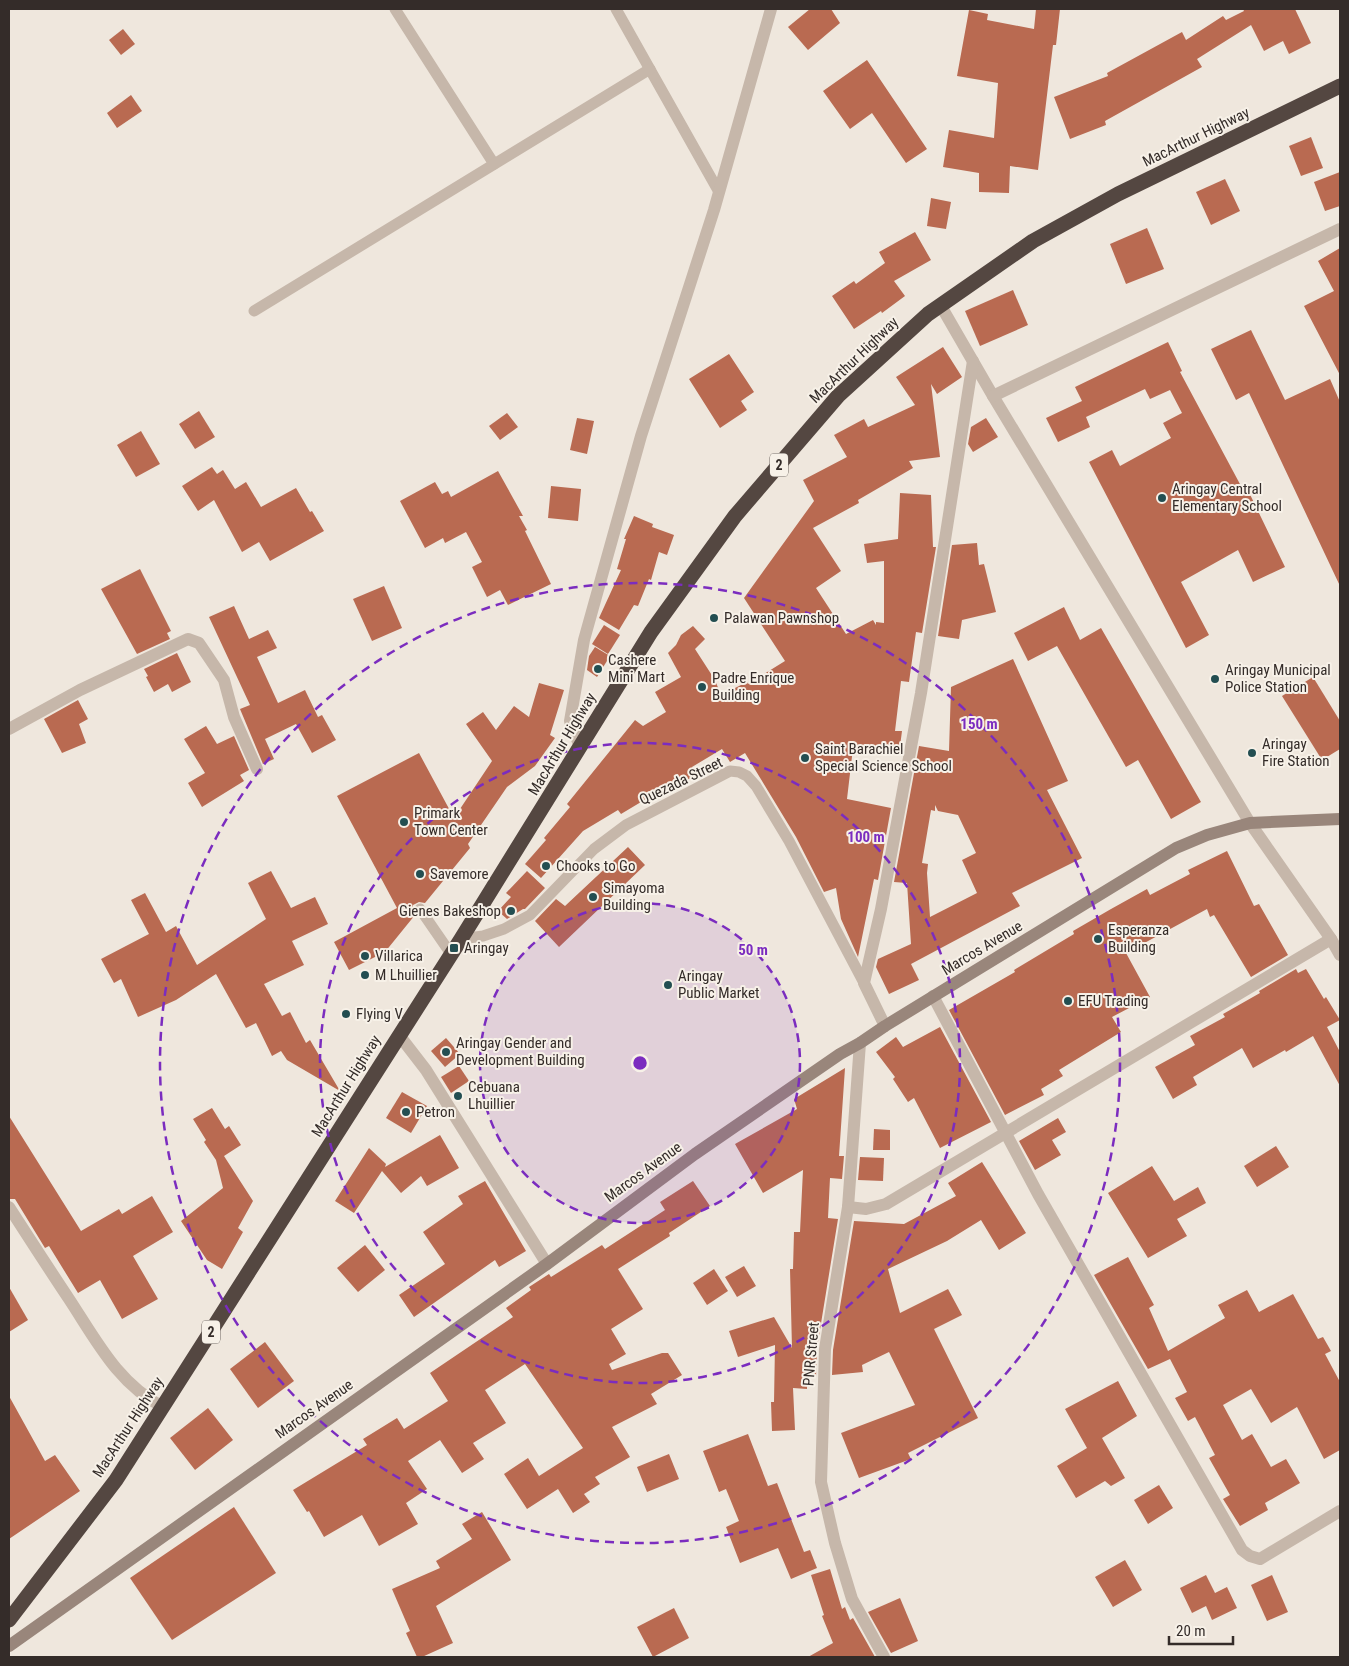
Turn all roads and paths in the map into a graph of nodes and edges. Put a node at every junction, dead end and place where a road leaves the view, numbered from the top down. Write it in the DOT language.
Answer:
graph roads {
  1 [pos="395,9"];
  2 [pos="616,9"];
  3 [pos="771,9"];
  4 [pos="650,69"];
  5 [pos="1340,86"];
  6 [pos="494,164"];
  7 [pos="719,192"];
  8 [pos="1340,229"];
  9 [pos="941,306"];
  10 [pos="254,311"];
  11 [pos="973,361"];
  12 [pos="993,396"];
  13 [pos="9,729"];
  14 [pos="580,747"];
  15 [pos="258,769"];
  16 [pos="1340,819"];
  17 [pos="1250,823"];
  18 [pos="420,909"];
  19 [pos="461,939"];
  20 [pos="1331,939"];
  21 [pos="451,954"];
  22 [pos="1340,955"];
  23 [pos="864,983"];
  24 [pos="933,996"];
  25 [pos="885,1026"];
  26 [pos="399,1035"];
  27 [pos="860,1043"];
  28 [pos="1006,1132"];
  29 [pos="9,1207"];
  30 [pos="848,1207"];
  31 [pos="546,1264"];
  32 [pos="163,1407"];
  33 [pos="1340,1511"];
  34 [pos="9,1620"];
  35 [pos="9,1646"];
  36 [pos="884,1657"];
  1 -- 6 [label="lane"];
  2 -- 4 [label="lane"];
  3 -- 7 [label="street"];
  4 -- 6 [label="lane"];
  4 -- 7 [label="lane"];
  5 -- 9 [label="highway, MacArthur Highway / 2"];
  6 -- 10 [label="lane"];
  7 -- 14 [label="street"];
  8 -- 12 [label="street"];
  9 -- 11 [label="street"];
  9 -- 14 [label="highway, MacArthur Highway / 2"];
  11 -- 12 [label="street"];
  11 -- 23 [label="street"];
  12 -- 17 [label="street"];
  13 -- 15 [label="street"];
  14 -- 19 [label="highway, MacArthur Highway / 2"];
  16 -- 17 [label="street, Marcos Avenue"];
  17 -- 20 [label="street"];
  17 -- 24 [label="street, Marcos Avenue"];
  18 -- 21 [label="lane"];
  19 -- 21 [label="highway, MacArthur Highway / 2"];
  19 -- 23 [label="lane, Quezada Street"];
  20 -- 22 [label="street"];
  20 -- 28 [label="street"];
  21 -- 26 [label="highway, MacArthur Highway / 2"];
  23 -- 25 [label="street"];
  24 -- 25 [label="street, Marcos Avenue"];
  24 -- 28 [label="street"];
  25 -- 27 [label="street, Marcos Avenue"];
  26 -- 31 [label="street"];
  26 -- 32 [label="highway, MacArthur Highway / 2"];
  27 -- 30 [label="street, PNR Street"];
  27 -- 31 [label="street, Marcos Avenue"];
  28 -- 30 [label="street"];
  28 -- 33 [label="street"];
  29 -- 32 [label="street"];
  30 -- 36 [label="street, PNR Street"];
  31 -- 35 [label="street, Marcos Avenue"];
  32 -- 34 [label="highway, MacArthur Highway / 2"];
}
